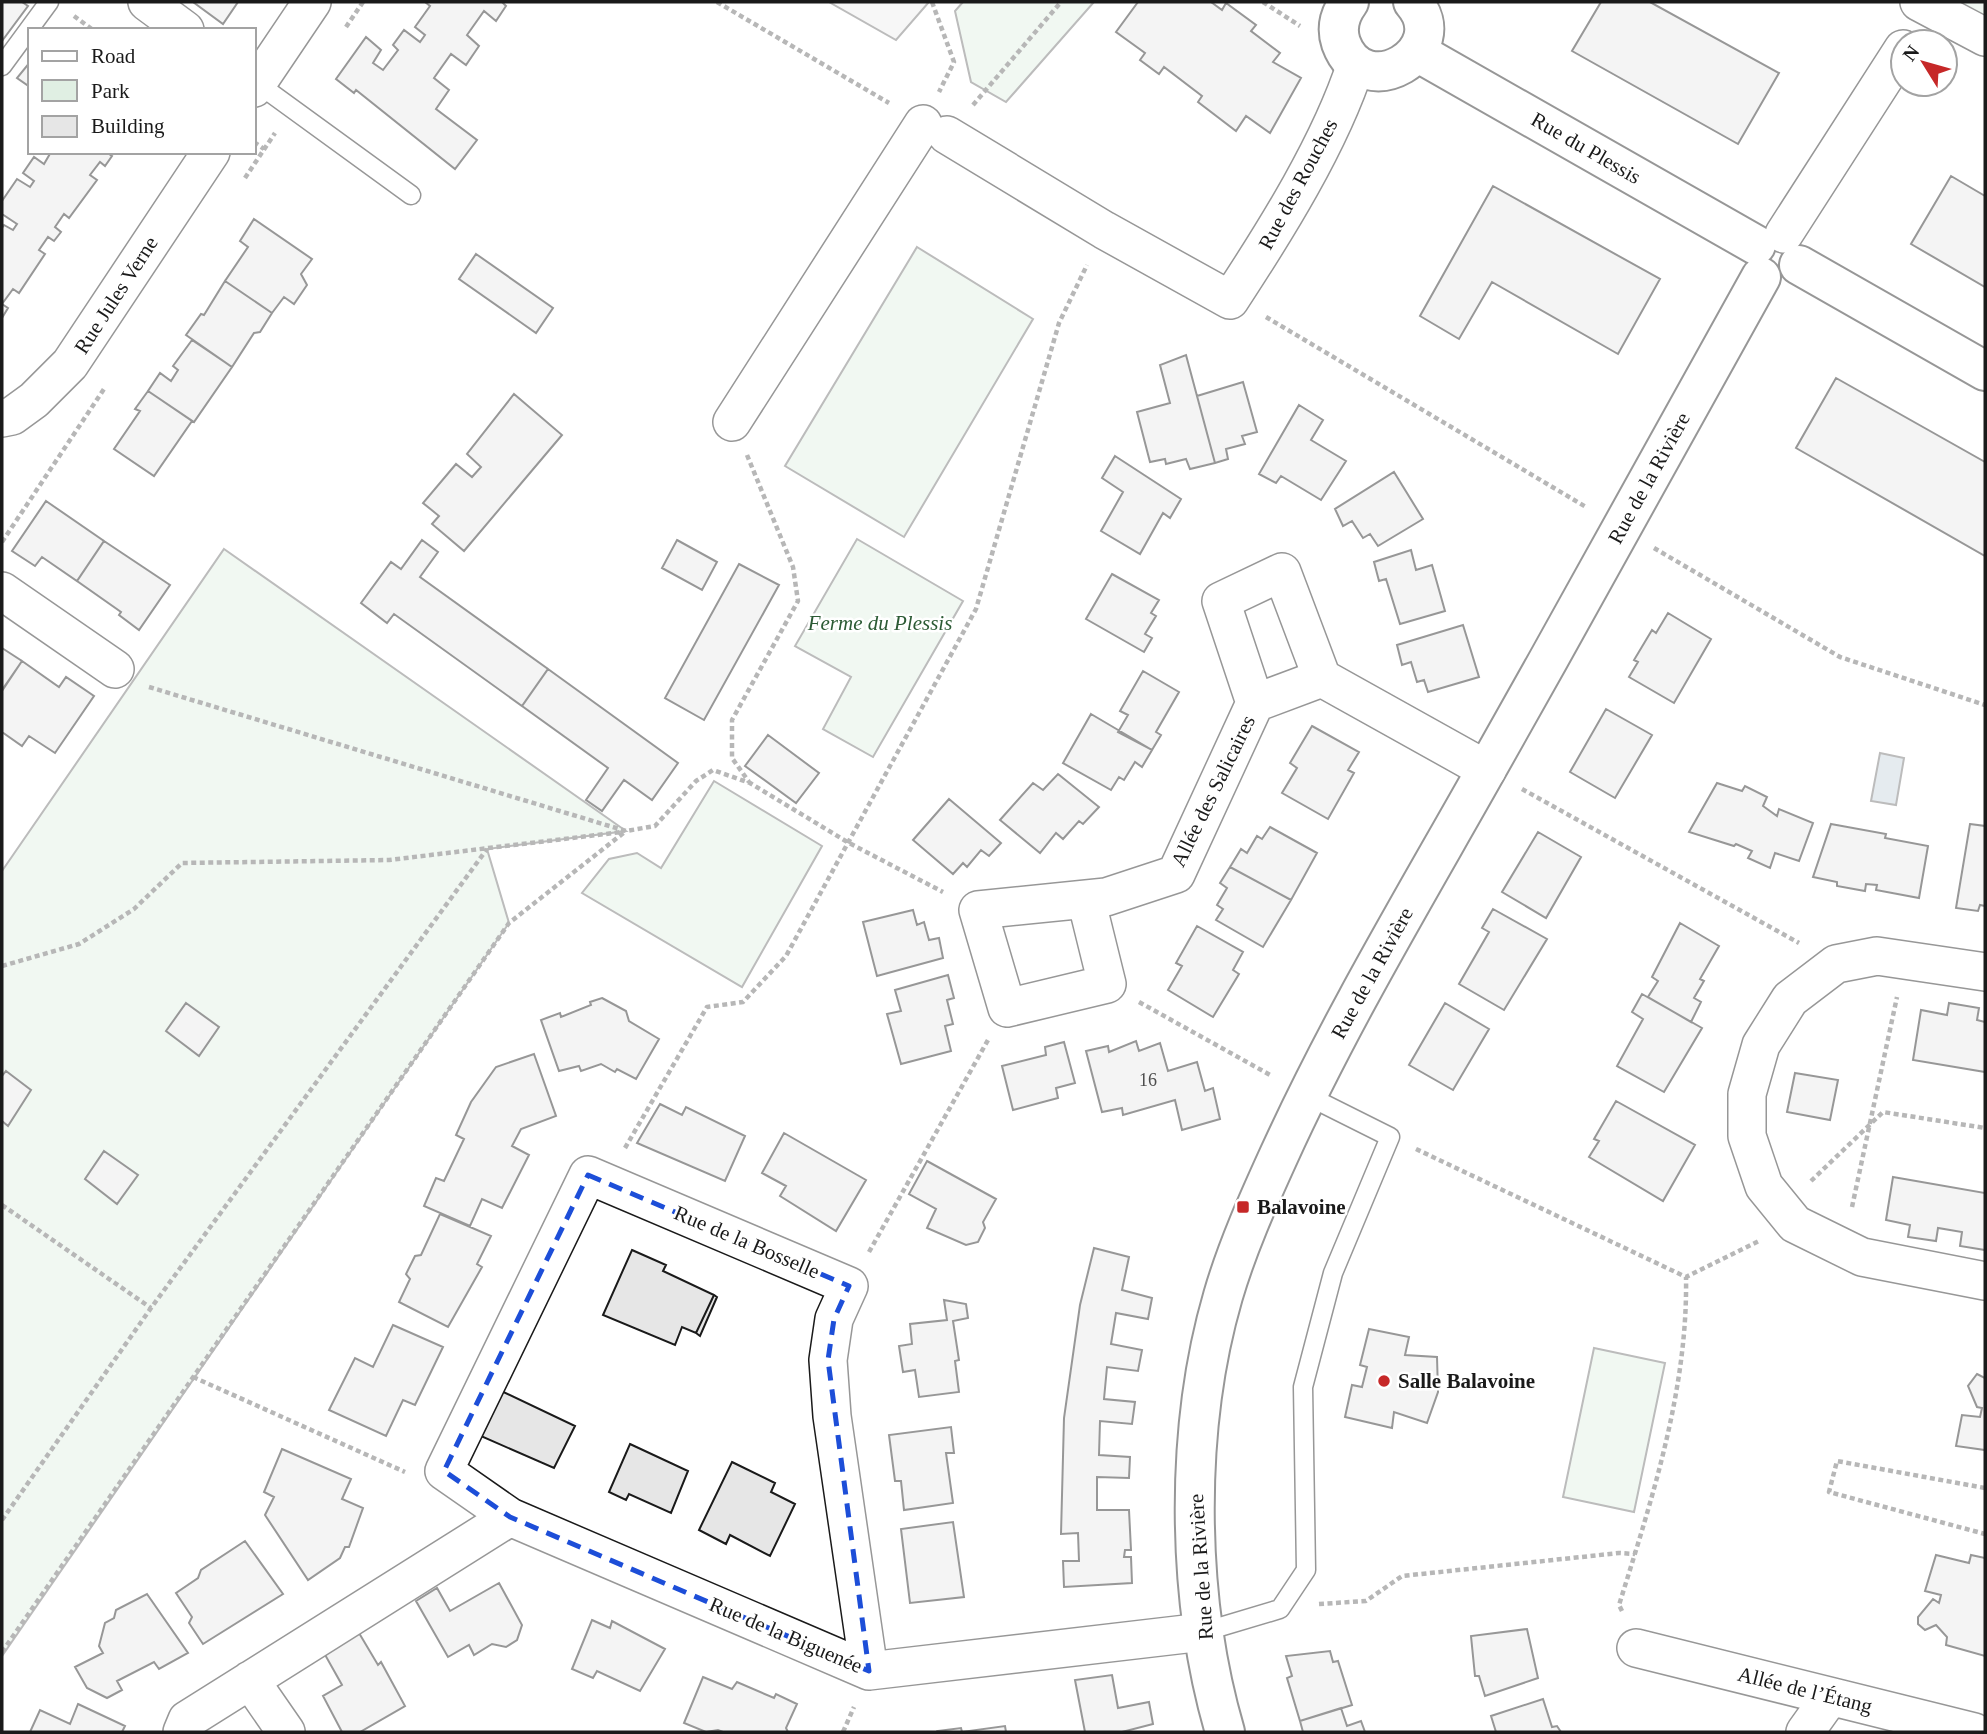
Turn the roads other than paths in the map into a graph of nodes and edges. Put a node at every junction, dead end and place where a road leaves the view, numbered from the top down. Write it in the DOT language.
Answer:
graph roads {
  1 [pos="49,2"];
  2 [pos="147,2"];
  3 [pos="312,2"];
  4 [pos="1413,2"];
  5 [pos="1927,4"];
  6 [pos="1341,5"];
  7 [pos="30,28"];
  8 [pos="182,28"];
  9 [pos="1915,28"];
  10 [pos="28,31"];
  11 [pos="1985,37"];
  12 [pos="1417,52"];
  13 [pos="1356,64"];
  14 [pos="2,66"];
  15 [pos="1889,72"];
  16 [pos="256,83"];
  17 [pos="256,85"];
  18 [pos="210,154"];
  19 [pos="411,195"];
  20 [pos="1775,255"];
  21 [pos="1985,371"];
  22 [pos="2,418"];
  23 [pos="733,422"];
  24 [pos="2,591"];
  25 [pos="116,669"];
  26 [pos="1322,677"];
  27 [pos="1255,702"];
  28 [pos="1487,769"];
  29 [pos="1086,899"];
  30 [pos="1985,972"];
  31 [pos="1306,1095"];
  32 [pos="1985,1281"];
  33 [pos="444,1471"];
  34 [pos="510,1517"];
  35 [pos="1203,1632"];
  36 [pos="1636,1648"];
  37 [pos="869,1671"];
  38 [pos="250,1681"];
  39 [pos="1830,1697"];
  40 [pos="182,1732"];
  41 [pos="286,1732"];
  42 [pos="1225,1732"];
  43 [pos="1805,1732"];
  44 [pos="1974,1732"];
  1 -- 7 [label="lane"];
  2 -- 8 [label="street"];
  3 -- 16 [label="street"];
  4 -- 12 [label="street"];
  5 -- 9 [label="street"];
  5 -- 11 [label="street"];
  6 -- 13 [label="street"];
  10 -- 14 [label="lane"];
  12 -- 13 [label="street"];
  12 -- 20 [label="street, Rue du Plessis"];
  13 -- 23 [label="street, Rue des Rouches"];
  15 -- 20 [label="street, Rue de la Rivière"];
  17 -- 19 [label="lane"];
  18 -- 22 [label="street, Rue Jules Verne"];
  20 -- 21 [label="street, Rue du Plessis"];
  20 -- 28 [label="street, Rue de la Rivière"];
  24 -- 25 [label="street"];
  26 -- 27 [label="street, Allée des Salicaires"];
  26 -- 27 [label="street, Allée des Salicaires"];
  26 -- 28 [label="street"];
  27 -- 29 [label="street, Allée des Salicaires"];
  28 -- 31 [label="street, Rue de la Rivière"];
  29 -- 29 [label="street, Allée des Salicaires"];
  30 -- 32 [label="street"];
  31 -- 35 [label="street, Rue de la Rivière"];
  31 -- 35 [label="lane"];
  33 -- 34 [label="street, Rue de la Biguenée"];
  33 -- 37 [label="street, Rue de la Bosselle"];
  34 -- 37 [label="street, Rue de la Biguenée"];
  34 -- 38 [label="street"];
  35 -- 37 [label="street, Rue de la Biguenée"];
  35 -- 42 [label="street, Rue de la Rivière"];
  36 -- 39 [label="street, Allée de l’Étang"];
  38 -- 40 [label="street"];
  38 -- 41 [label="street"];
  39 -- 43 [label="street"];
  39 -- 44 [label="street, Allée de l’Étang"];
}
